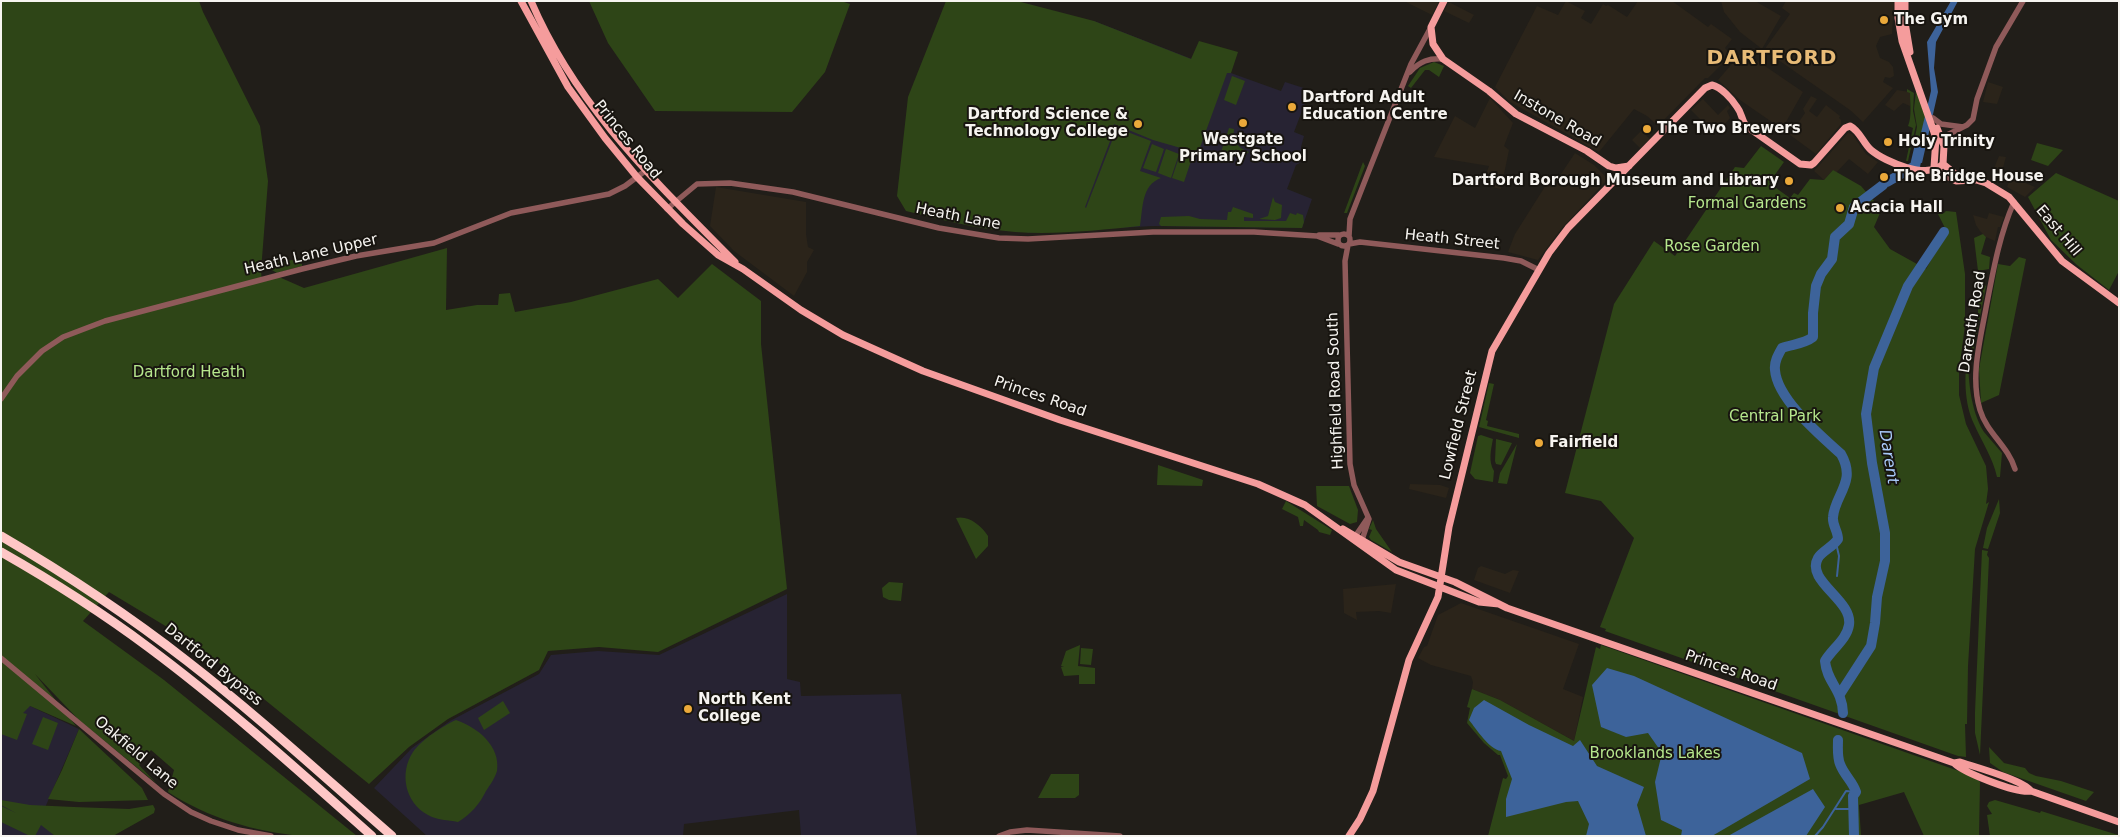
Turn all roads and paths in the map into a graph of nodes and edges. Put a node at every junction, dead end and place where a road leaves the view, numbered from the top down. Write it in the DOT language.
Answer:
graph roads {
  1 [pos="521,1"];
  2 [pos="531,1"];
  3 [pos="1444,1"];
  4 [pos="1898,1"];
  5 [pos="1905,1"];
  6 [pos="2023,1"];
  7 [pos="1905,16"];
  8 [pos="1431,27"];
  9 [pos="1901,33"];
  10 [pos="1444,59"];
  11 [pos="1408,75"];
  12 [pos="1921,90"];
  13 [pos="1933,118"];
  14 [pos="1963,127"];
  15 [pos="1938,136"];
  16 [pos="1943,142"];
  17 [pos="1944,164"];
  18 [pos="1629,166"];
  19 [pos="1610,169"];
  20 [pos="1935,170"];
  21 [pos="646,171"];
  22 [pos="1622,174"];
  23 [pos="637,177"];
  24 [pos="1975,179"];
  25 [pos="1613,182"];
  26 [pos="674,202"];
  27 [pos="2014,202"];
  28 [pos="667,209"];
  29 [pos="1350,219"];
  30 [pos="1340,235"];
  31 [pos="1317,236"];
  32 [pos="1349,241"];
  33 [pos="1339,244"];
  34 [pos="1345,261"];
  35 [pos="743,269"];
  36 [pos="1539,270"];
  37 [pos="2119,303"];
  38 [pos="1,399"];
  39 [pos="2015,469"];
  40 [pos="1,536"];
  41 [pos="1358,540"];
  42 [pos="1,552"];
  43 [pos="1441,577"];
  44 [pos="1440,588"];
  45 [pos="1498,604"];
  46 [pos="1,658"];
  47 [pos="1954,763"];
  48 [pos="2031,791"];
  49 [pos="2119,822"];
  50 [pos="271,836"];
  51 [pos="372,836"];
  52 [pos="392,836"];
  53 [pos="999,836"];
  54 [pos="1120,836"];
  55 [pos="1349,836"];
  1 -- 23 [label="main road, Princes Road"];
  2 -- 21 [label="main road, Princes Road"];
  3 -- 8 [label="main road"];
  4 -- 9 [label="main road"];
  5 -- 7 [label="main road"];
  6 -- 14 [label="street"];
  7 -- 9 [label="main road"];
  7 -- 12 [label="main road"];
  8 -- 10 [label="main road, Instone Road"];
  8 -- 11 [label="street"];
  9 -- 12 [label="main road"];
  10 -- 11 [label="street"];
  10 -- 19 [label="main road, Instone Road"];
  11 -- 29 [label="street"];
  12 -- 13 [label="main road"];
  12 -- 15 [label="main road"];
  13 -- 14 [label="street"];
  13 -- 15 [label="main road"];
  14 -- 16 [label="street"];
  15 -- 16 [label="main road"];
  15 -- 20 [label="main road"];
  16 -- 17 [label="main road"];
  17 -- 20 [label="main road"];
  17 -- 24 [label="main road, East Hill"];
  18 -- 19 [label="main road, Instone Road"];
  18 -- 20 [label="main road, Lowfield Street"];
  18 -- 22 [label="main road, Lowfield Street"];
  19 -- 22 [label="main road"];
  19 -- 25 [label="main road"];
  20 -- 24 [label="main road, East Hill"];
  21 -- 23 [label="street, Heath Lane Upper"];
  21 -- 26 [label="main road, Princes Road"];
  22 -- 25 [label="main road, Lowfield Street"];
  23 -- 28 [label="main road, Princes Road"];
  23 -- 38 [label="street, Heath Lane Upper"];
  24 -- 27 [label="main road, East Hill"];
  25 -- 36 [label="main road, Lowfield Street"];
  26 -- 28 [label="street, Heath Lane"];
  26 -- 31 [label="street, Heath Lane"];
  26 -- 35 [label="main road, Princes Road"];
  27 -- 37 [label="main road, East Hill"];
  27 -- 39 [label="street, Darenth Road"];
  28 -- 35 [label="main road, Princes Road"];
  29 -- 30 [label="street"];
  29 -- 32 [label="street, Highfield Road South"];
  30 -- 31 [label="street, Heath Lane"];
  30 -- 32 [label="street, Heath Lane"];
  30 -- 33 [label="street"];
  31 -- 33 [label="street, Heath Lane"];
  32 -- 33 [label="street"];
  32 -- 34 [label="street, Highfield Road South"];
  32 -- 36 [label="street, Heath Street"];
  33 -- 34 [label="street, Highfield Road South"];
  34 -- 41 [label="street, Highfield Road South"];
  35 -- 41 [label="main road, Princes Road"];
  36 -- 43 [label="main road, Lowfield Street"];
  40 -- 52 [label="highway, Dartford Bypass"];
  41 -- 43 [label="main road, Princes Road"];
  41 -- 44 [label="main road, Princes Road"];
  42 -- 51 [label="highway, Dartford Bypass"];
  43 -- 44 [label="main road, Lowfield Street"];
  43 -- 45 [label="main road, Princes Road"];
  44 -- 45 [label="main road, Princes Road"];
  44 -- 55 [label="main road, Lowfield Street"];
  45 -- 47 [label="main road, Princes Road"];
  46 -- 50 [label="street, Oakfield Lane"];
  47 -- 48 [label="main road, Princes Road"];
  47 -- 48 [label="main road, Princes Road"];
  48 -- 49 [label="main road, Princes Road"];
  53 -- 54 [label="street"];
}
